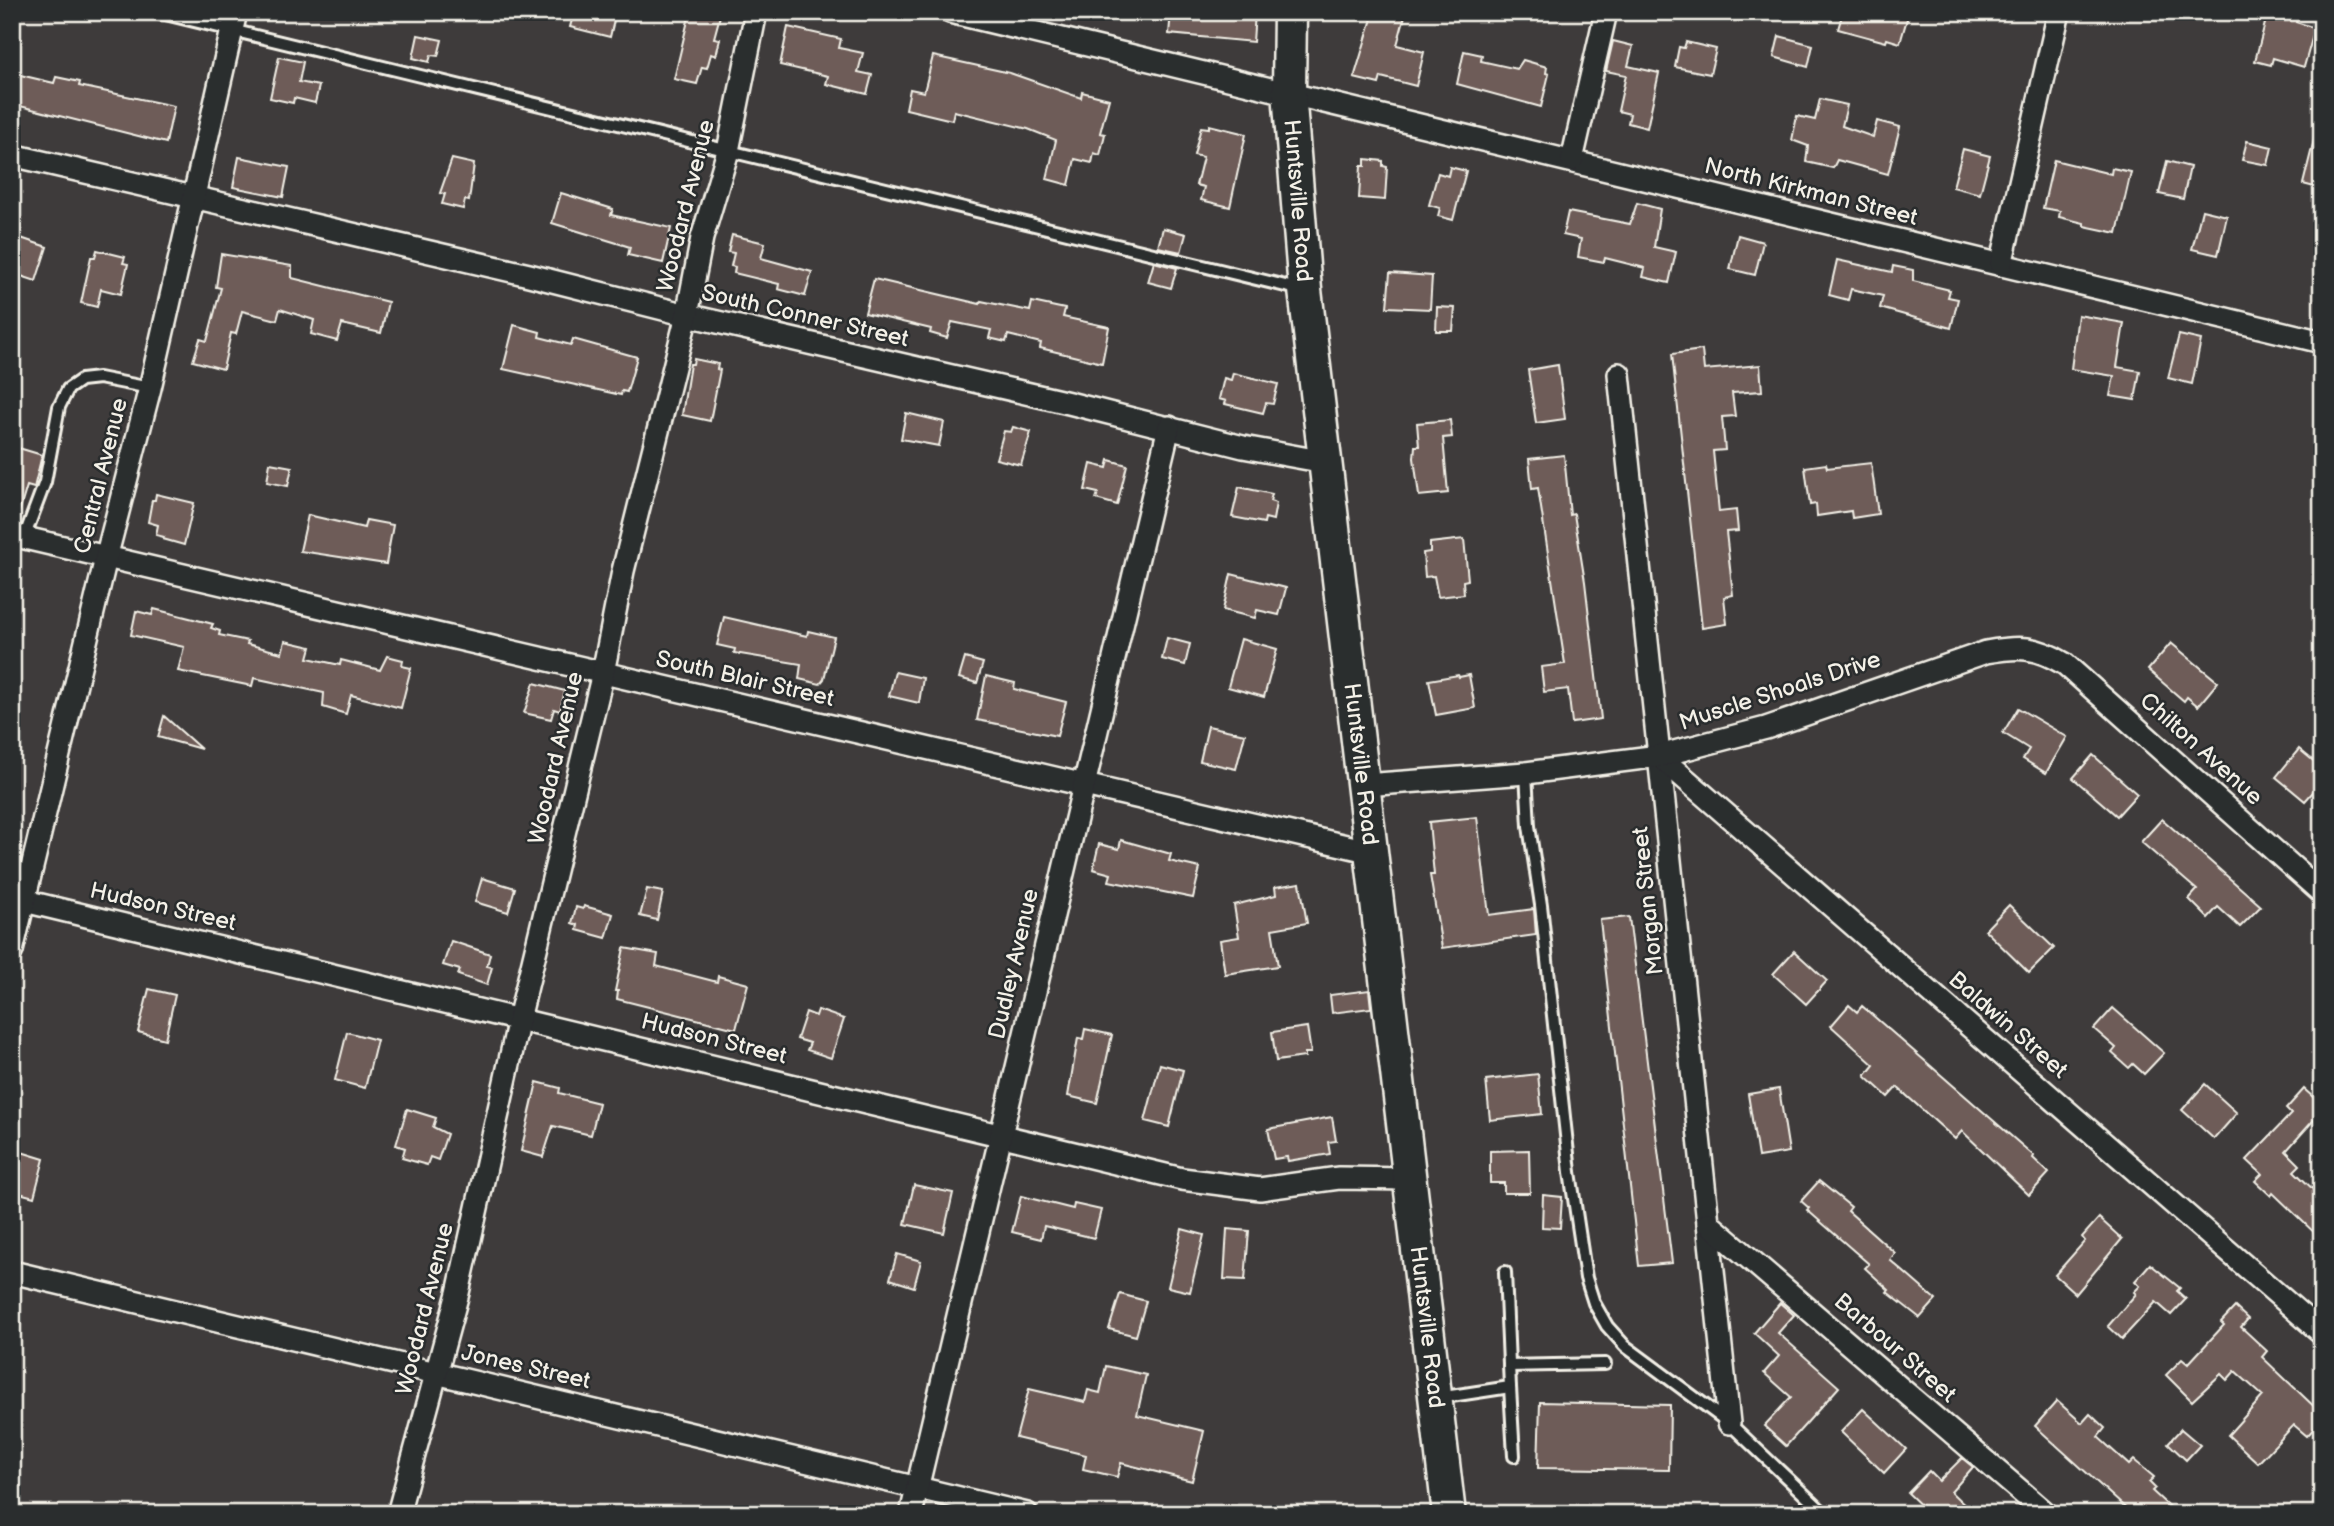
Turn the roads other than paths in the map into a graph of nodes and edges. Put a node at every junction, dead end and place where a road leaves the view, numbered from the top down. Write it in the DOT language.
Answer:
graph roads {
  1 [pos="157,12"];
  2 [pos="756,12"];
  3 [pos="950,12"];
  4 [pos="1290,12"];
  5 [pos="1606,12"];
  6 [pos="2059,12"];
  7 [pos="234,21"];
  8 [pos="1289,92"];
  9 [pos="728,151"];
  10 [pos="12,155"];
  11 [pos="1572,160"];
  12 [pos="192,197"];
  13 [pos="2001,265"];
  14 [pos="1305,290"];
  15 [pos="687,316"];
  16 [pos="2322,342"];
  17 [pos="1619,374"];
  18 [pos="150,388"];
  19 [pos="1169,427"];
  20 [pos="1325,462"];
  21 [pos="18,536"];
  22 [pos="106,558"];
  23 [pos="2041,650"];
  24 [pos="603,673"];
  25 [pos="1659,757"];
  26 [pos="1526,773"];
  27 [pos="1084,785"];
  28 [pos="1364,785"];
  29 [pos="1372,852"];
  30 [pos="2322,893"];
  31 [pos="18,899"];
  32 [pos="12,951"];
  33 [pos="519,1019"];
  34 [pos="1001,1135"];
  35 [pos="1409,1179"];
  36 [pos="1708,1223"];
  37 [pos="12,1272"];
  38 [pos="1505,1272"];
  39 [pos="2322,1333"];
  40 [pos="1605,1364"];
  41 [pos="1509,1367"];
  42 [pos="438,1373"];
  43 [pos="1510,1387"];
  44 [pos="1436,1399"];
  45 [pos="1729,1423"];
  46 [pos="1514,1456"];
  47 [pos="917,1488"];
  48 [pos="398,1514"];
  49 [pos="911,1514"];
  50 [pos="1027,1514"];
  51 [pos="1449,1514"];
  52 [pos="1825,1514"];
  53 [pos="2047,1514"];
  1 -- 7 [label="lane"];
  2 -- 9 [label="street, Woodard Avenue"];
  3 -- 8 [label="street, North Kirkman Street"];
  4 -- 8 [label="main road, Huntsville Road"];
  5 -- 11 [label="street"];
  6 -- 13 [label="street"];
  7 -- 9 [label="lane"];
  7 -- 12 [label="street, Central Avenue"];
  8 -- 11 [label="street, North Kirkman Street"];
  8 -- 14 [label="main road, Huntsville Road"];
  9 -- 14 [label="lane"];
  9 -- 15 [label="street, Woodard Avenue"];
  10 -- 12 [label="street, South Conner Street"];
  11 -- 13 [label="street, North Kirkman Street"];
  12 -- 15 [label="street, South Conner Street"];
  12 -- 18 [label="street, Central Avenue"];
  13 -- 16 [label="street, North Kirkman Street"];
  14 -- 20 [label="main road, Huntsville Road"];
  15 -- 19 [label="street, South Conner Street"];
  15 -- 24 [label="street, Woodard Avenue"];
  17 -- 25 [label="street, Morgan Street"];
  18 -- 21 [label="lane"];
  18 -- 22 [label="street, Central Avenue"];
  19 -- 20 [label="street, South Conner Street"];
  19 -- 27 [label="street, Dudley Avenue"];
  20 -- 28 [label="main road, Huntsville Road"];
  21 -- 22 [label="street, South Blair Street"];
  22 -- 24 [label="street, South Blair Street"];
  22 -- 31 [label="street, Central Avenue"];
  23 -- 25 [label="street, Muscle Shoals Drive"];
  23 -- 30 [label="street, Chilton Avenue"];
  24 -- 27 [label="street, South Blair Street"];
  24 -- 33 [label="street, Woodard Avenue"];
  25 -- 26 [label="street, Muscle Shoals Drive"];
  25 -- 36 [label="street, Morgan Street"];
  25 -- 39 [label="street, Baldwin Street"];
  26 -- 28 [label="street, Muscle Shoals Drive"];
  26 -- 45 [label="lane"];
  27 -- 29 [label="street, South Blair Street"];
  27 -- 34 [label="street, Dudley Avenue"];
  28 -- 29 [label="main road, Huntsville Road"];
  29 -- 35 [label="main road, Huntsville Road"];
  31 -- 32 [label="street, Central Avenue"];
  31 -- 33 [label="street, Hudson Street"];
  33 -- 34 [label="street, Hudson Street"];
  33 -- 42 [label="street, Woodard Avenue"];
  34 -- 35 [label="street, Hudson Street"];
  34 -- 47 [label="street, Dudley Avenue"];
  35 -- 44 [label="main road, Huntsville Road"];
  36 -- 45 [label="street, Morgan Street"];
  36 -- 53 [label="street, Barbour Street"];
  37 -- 42 [label="street, Jones Street"];
  38 -- 41 [label="lane"];
  40 -- 41 [label="lane"];
  41 -- 43 [label="lane"];
  42 -- 47 [label="street, Jones Street"];
  42 -- 48 [label="street, Woodard Avenue"];
  43 -- 44 [label="lane"];
  43 -- 46 [label="lane"];
  44 -- 51 [label="main road, Huntsville Road"];
  45 -- 52 [label="lane"];
  47 -- 49 [label="street, Dudley Avenue"];
  47 -- 50 [label="street, Jones Street"];
}
